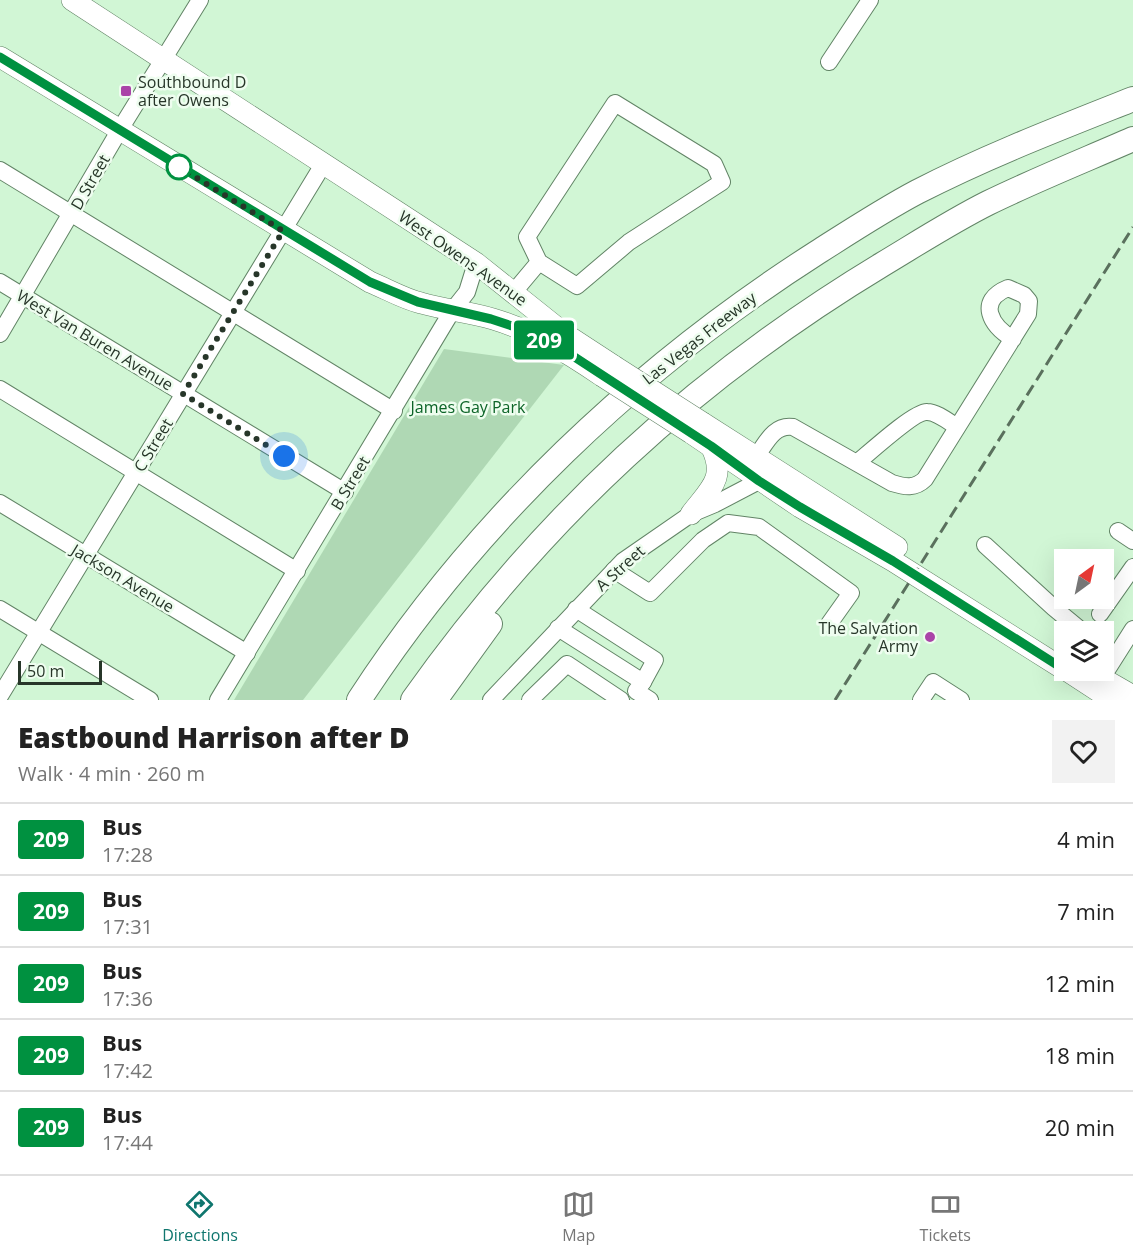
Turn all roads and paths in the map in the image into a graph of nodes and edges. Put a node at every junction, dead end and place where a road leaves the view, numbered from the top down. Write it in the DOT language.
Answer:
graph roads {
  1 [pos="200,0"];
  2 [pos="870,0"];
  3 [pos="82,3"];
  4 [pos="0,57"];
  5 [pos="164,58"];
  6 [pos="829,62"];
  7 [pos="1133,99"];
  8 [pos="119,131"];
  9 [pos="1133,139"];
  10 [pos="324,163"];
  11 [pos="0,170"];
  12 [pos="72,214"];
  13 [pos="283,231"];
  14 [pos="539,262"];
  15 [pos="476,263"];
  16 [pos="0,282"];
  17 [pos="513,293"];
  18 [pos="23,297"];
  19 [pos="452,311"];
  20 [pos="233,312"];
  21 [pos="0,334"];
  22 [pos="1013,339"];
  23 [pos="608,371"];
  24 [pos="0,389"];
  25 [pos="183,394"];
  26 [pos="394,411"];
  27 [pos="659,426"];
  28 [pos="957,427"];
  29 [pos="697,428"];
  30 [pos="711,446"];
  31 [pos="858,462"];
  32 [pos="762,468"];
  33 [pos="136,472"];
  34 [pos="345,492"];
  35 [pos="0,503"];
  36 [pos="691,514"];
  37 [pos="1118,531"];
  38 [pos="1133,541"];
  39 [pos="985,545"];
  40 [pos="86,555"];
  41 [pos="1133,567"];
  42 [pos="614,570"];
  43 [pos="297,571"];
  44 [pos="0,609"];
  45 [pos="576,609"];
  46 [pos="1100,614"];
  47 [pos="1070,621"];
  48 [pos="829,624"];
  49 [pos="558,628"];
  50 [pos="1133,629"];
  51 [pos="39,633"];
  52 [pos="1054,647"];
  53 [pos="1114,647"];
  54 [pos="247,653"];
  55 [pos="1054,662"];
  56 [pos="1083,681"];
  57 [pos="1108,681"];
  58 [pos="643,682"];
  59 [pos="0,696"];
  60 [pos="1133,696"];
  61 [pos="150,700"];
  62 [pos="218,700"];
  63 [pos="359,700"];
  64 [pos="413,700"];
  65 [pos="435,700"];
  66 [pos="490,700"];
  67 [pos="530,700"];
  68 [pos="621,700"];
  69 [pos="650,700"];
  70 [pos="921,700"];
  71 [pos="961,700"];
  72 [pos="1112,700"];
  1 -- 5 [label="street, D Street"];
  2 -- 6 [label="street"];
  3 -- 5 [label="main road, West Owens Avenue"];
  4 -- 8 [label="main road, West Owens Avenue"];
  5 -- 8 [label="street, D Street"];
  5 -- 10 [label="main road, West Owens Avenue"];
  7 -- 63 [label="highway, Las Vegas Freeway"];
  8 -- 12 [label="street, D Street"];
  8 -- 13 [label="main road, West Owens Avenue"];
  9 -- 27 [label="highway"];
  10 -- 13 [label="street, C Street"];
  10 -- 15 [label="main road, West Owens Avenue"];
  11 -- 12 [label="street"];
  12 -- 18 [label="street, D Street"];
  12 -- 20 [label="street"];
  13 -- 19 [label="main road, West Owens Avenue"];
  13 -- 20 [label="street, C Street"];
  14 -- 14 [label="street"];
  14 -- 17 [label="street"];
  15 -- 17 [label="main road, West Owens Avenue"];
  15 -- 19 [label="street, B Street"];
  16 -- 18 [label="street, West Van Buren Avenue"];
  17 -- 23 [label="main road, West Owens Avenue"];
  18 -- 21 [label="street, D Street"];
  18 -- 25 [label="street, West Van Buren Avenue"];
  19 -- 23 [label="main road, West Owens Avenue"];
  19 -- 26 [label="street, B Street"];
  20 -- 25 [label="street, C Street"];
  20 -- 26 [label="street"];
  22 -- 28 [label="street"];
  23 -- 29 [label="main road, West Owens Avenue, bridge"];
  24 -- 33 [label="street"];
  25 -- 33 [label="street, C Street"];
  25 -- 34 [label="street, West Van Buren Avenue"];
  26 -- 34 [label="street, B Street"];
  27 -- 64 [label="highway"];
  27 -- 65 [label="highway"];
  28 -- 31 [label="street"];
  28 -- 31 [label="street"];
  29 -- 30 [label="main road, West Owens Avenue"];
  29 -- 32 [label="main road, West Owens Avenue"];
  30 -- 32 [label="main road, West Owens Avenue"];
  30 -- 36 [label="main road"];
  31 -- 32 [label="street"];
  32 -- 36 [label="street, A Street"];
  32 -- 52 [label="main road, West Owens Avenue"];
  32 -- 55 [label="main road, West Owens Avenue"];
  33 -- 40 [label="street, C Street"];
  33 -- 43 [label="street"];
  34 -- 43 [label="street, B Street"];
  35 -- 40 [label="street, Jackson Avenue"];
  36 -- 42 [label="street, A Street"];
  37 -- 38 [label="street"];
  39 -- 47 [label="street"];
  40 -- 51 [label="street, C Street"];
  40 -- 54 [label="street, Jackson Avenue"];
  41 -- 46 [label="street"];
  42 -- 45 [label="street, A Street"];
  42 -- 48 [label="street"];
  43 -- 54 [label="street, B Street"];
  44 -- 51 [label="street"];
  45 -- 49 [label="street, A Street"];
  45 -- 58 [label="street"];
  49 -- 58 [label="street"];
  49 -- 66 [label="street, A Street"];
  50 -- 53 [label="street"];
  51 -- 59 [label="street, C Street"];
  51 -- 61 [label="street"];
  54 -- 62 [label="street, B Street"];
  56 -- 72 [label="main road, West Owens Avenue"];
  57 -- 60 [label="main road"];
  58 -- 69 [label="street"];
  67 -- 68 [label="street"];
  70 -- 71 [label="street"];
}
